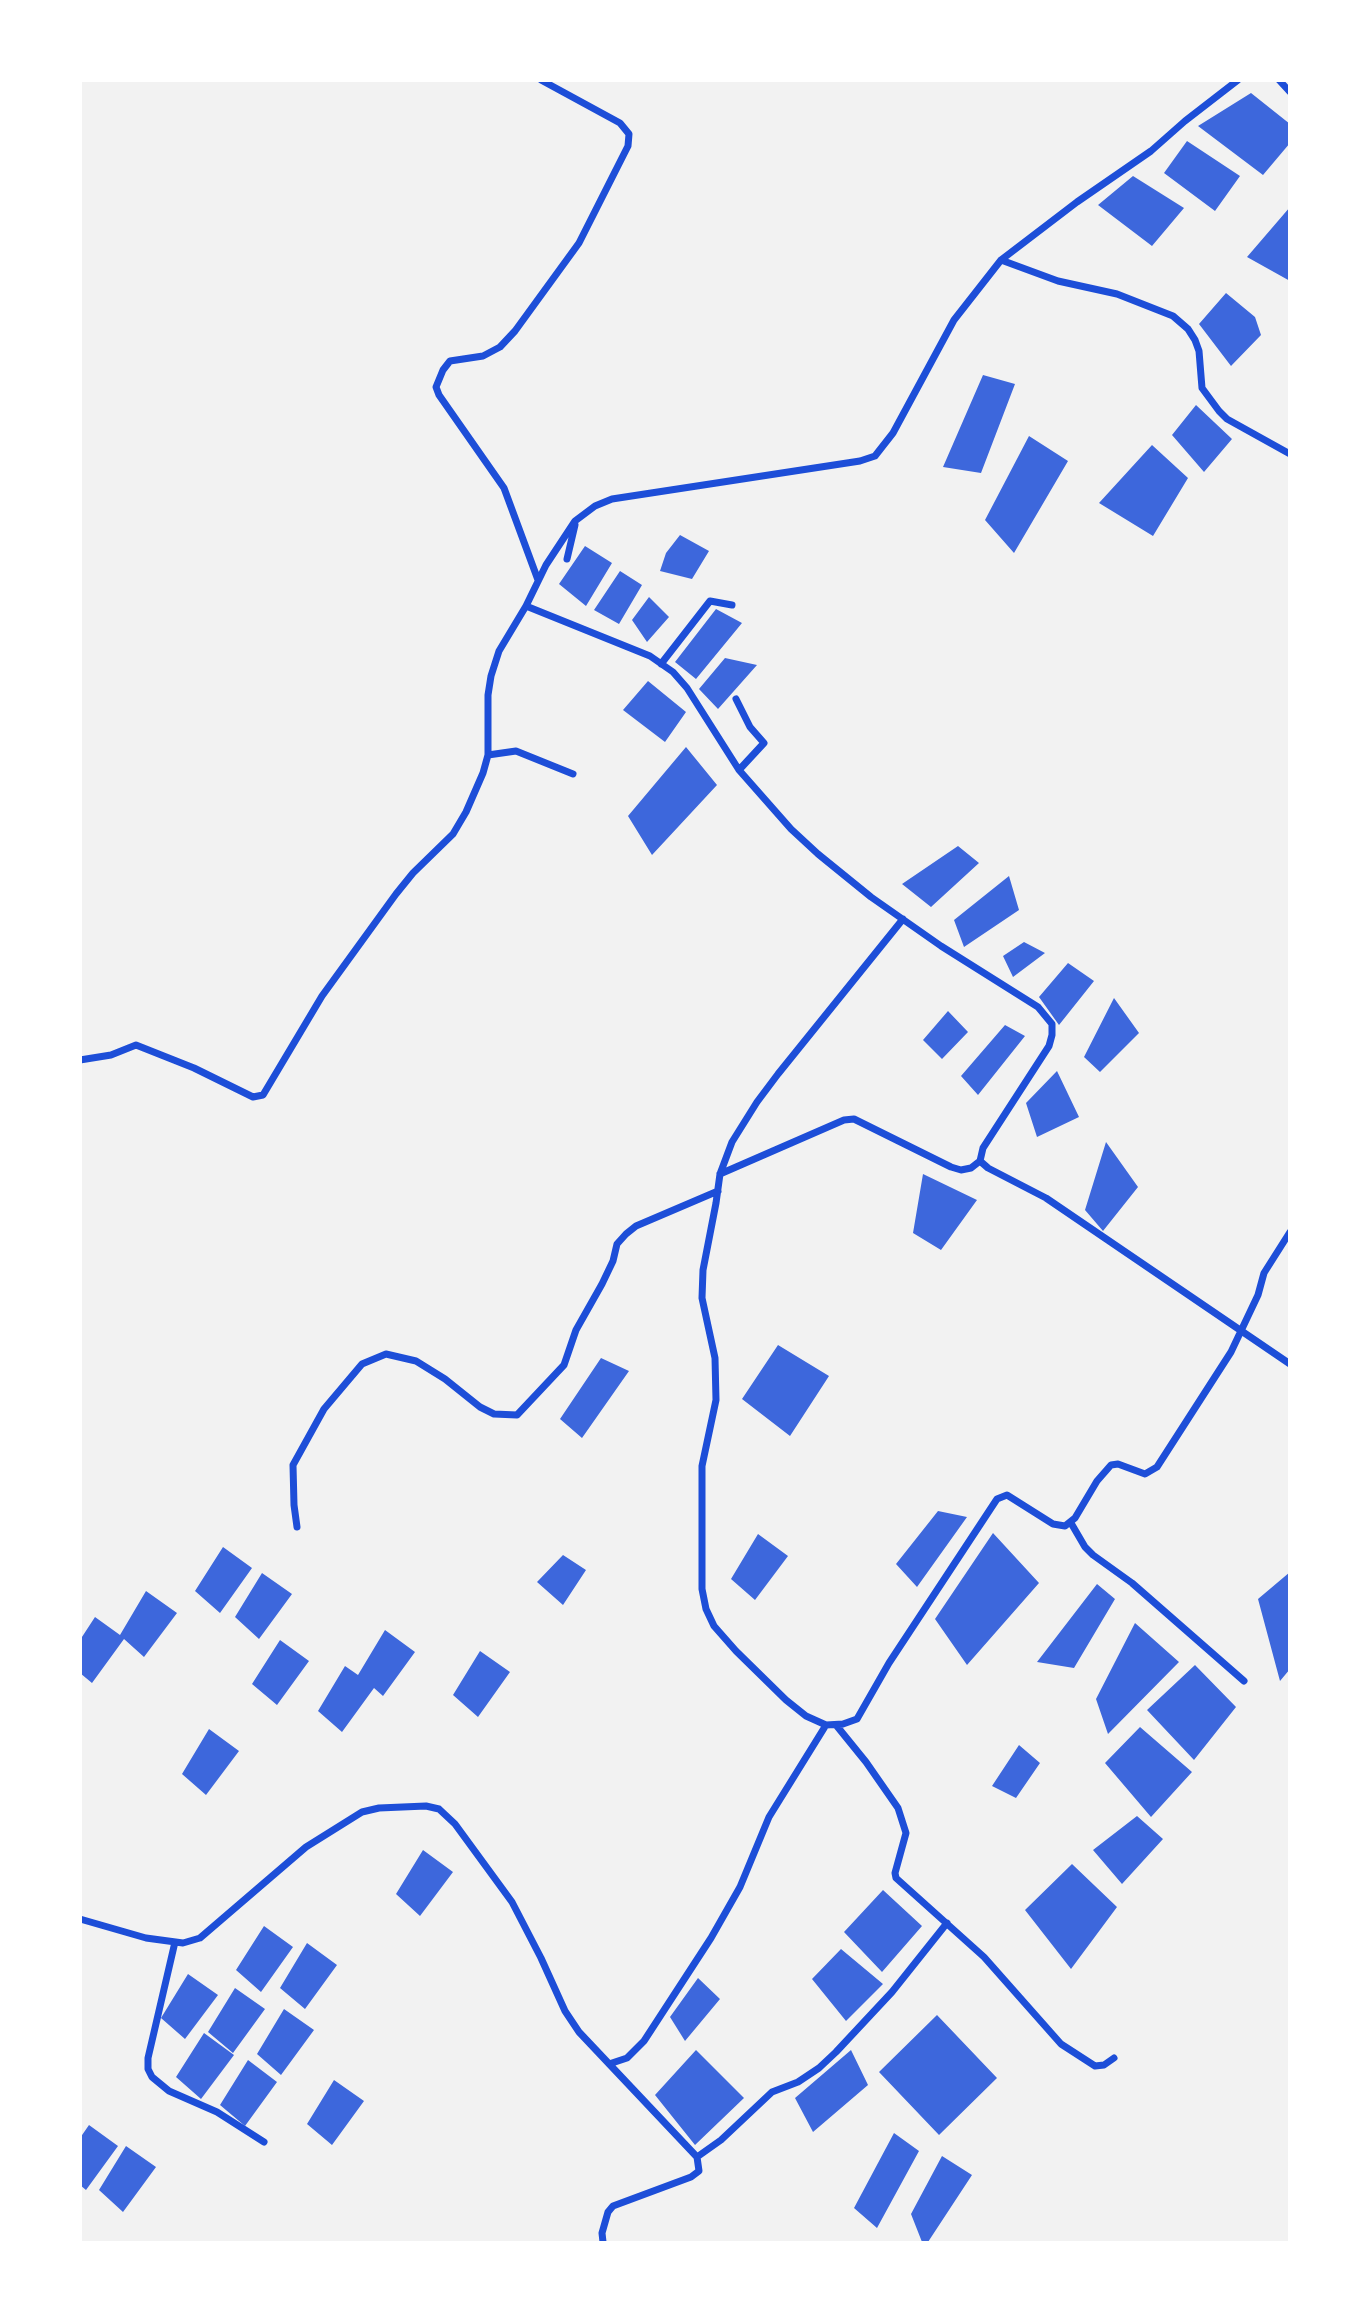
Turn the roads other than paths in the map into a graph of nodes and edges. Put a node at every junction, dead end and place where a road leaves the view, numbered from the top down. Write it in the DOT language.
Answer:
graph roads {
  1 [pos="541,80"];
  2 [pos="1238,80"];
  3 [pos="1279,80"];
  4 [pos="1290,92"];
  5 [pos="1002,260"];
  6 [pos="1290,454"];
  7 [pos="575,521"];
  8 [pos="567,559"];
  9 [pos="538,580"];
  10 [pos="732,605"];
  11 [pos="526,606"];
  12 [pos="661,664"];
  13 [pos="736,699"];
  14 [pos="488,755"];
  15 [pos="739,771"];
  16 [pos="573,775"];
  17 [pos="903,919"];
  18 [pos="80,1060"];
  19 [pos="980,1161"];
  20 [pos="720,1174"];
  21 [pos="718,1191"];
  22 [pos="1290,1232"];
  23 [pos="1242,1330"];
  24 [pos="1290,1364"];
  25 [pos="1071,1523"];
  26 [pos="297,1527"];
  27 [pos="1244,1681"];
  28 [pos="826,1724"];
  29 [pos="836,1725"];
  30 [pos="80,1919"];
  31 [pos="947,1923"];
  32 [pos="175,1942"];
  33 [pos="1114,2058"];
  34 [pos="609,2063"];
  35 [pos="264,2142"];
  36 [pos="697,2157"];
  37 [pos="603,2242"];
  1 -- 9 [label="street"];
  2 -- 5 [label="street"];
  3 -- 4 [label="street"];
  5 -- 6 [label="street"];
  5 -- 7 [label="street"];
  7 -- 8 [label="street"];
  7 -- 9 [label="street"];
  9 -- 11 [label="street"];
  10 -- 12 [label="street"];
  11 -- 12 [label="street"];
  11 -- 14 [label="street"];
  12 -- 15 [label="street"];
  13 -- 15 [label="street"];
  14 -- 16 [label="street"];
  14 -- 18 [label="street"];
  15 -- 17 [label="street"];
  17 -- 19 [label="street"];
  17 -- 20 [label="street"];
  19 -- 20 [label="street"];
  19 -- 23 [label="street"];
  20 -- 21 [label="street"];
  21 -- 26 [label="street"];
  21 -- 28 [label="street"];
  22 -- 23 [label="street"];
  23 -- 24 [label="street"];
  23 -- 25 [label="street"];
  25 -- 27 [label="street"];
  25 -- 29 [label="street"];
  28 -- 29 [label="street"];
  28 -- 34 [label="street"];
  29 -- 31 [label="street"];
  30 -- 32 [label="street"];
  31 -- 33 [label="street"];
  31 -- 36 [label="street"];
  32 -- 34 [label="street"];
  32 -- 35 [label="street"];
  34 -- 36 [label="street"];
  36 -- 37 [label="street"];
}
